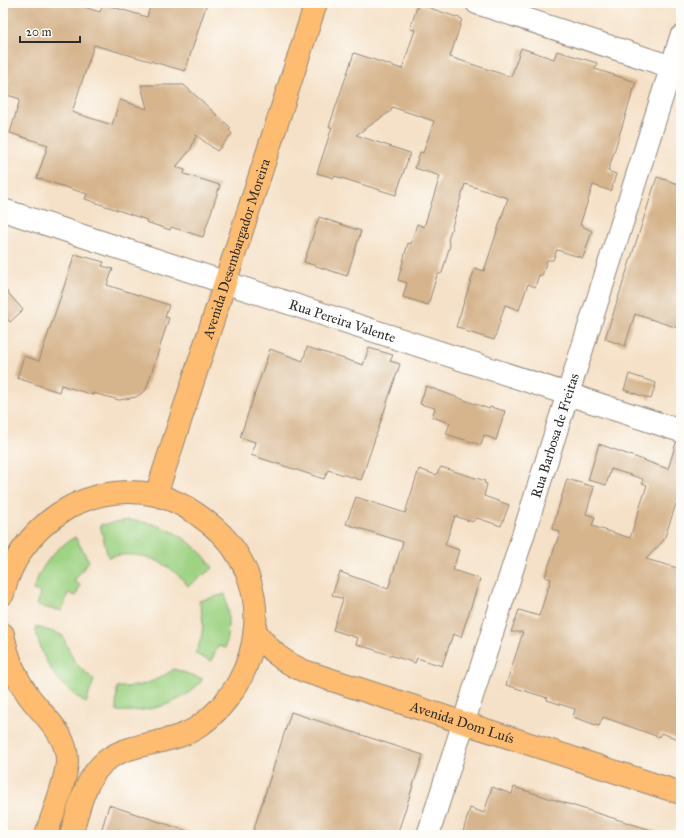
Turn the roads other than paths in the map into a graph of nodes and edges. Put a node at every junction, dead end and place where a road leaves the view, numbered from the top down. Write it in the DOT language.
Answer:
graph roads {
  1 [pos="316,3"];
  2 [pos="477,3"];
  3 [pos="681,37"];
  4 [pos="676,69"];
  5 [pos="3,210"];
  6 [pos="226,282"];
  7 [pos="568,396"];
  8 [pos="681,431"];
  9 [pos="156,495"];
  10 [pos="10,558"];
  11 [pos="3,594"];
  12 [pos="256,632"];
  13 [pos="3,634"];
  14 [pos="465,723"];
  15 [pos="681,793"];
  16 [pos="46,835"];
  17 [pos="71,835"];
  18 [pos="428,835"];
  1 -- 6 [label="main road, Avenida Desembargador Moreira"];
  2 -- 4 [label="street"];
  3 -- 4 [label="street, Rua Barbosa de Freitas"];
  4 -- 7 [label="street, Rua Barbosa de Freitas"];
  5 -- 6 [label="street, Rua Pereira Valente"];
  6 -- 7 [label="street, Rua Pereira Valente"];
  6 -- 9 [label="main road, Avenida Desembargador Moreira"];
  7 -- 8 [label="street, Rua Pereira Valente"];
  7 -- 14 [label="street, Rua Barbosa de Freitas"];
  9 -- 10 [label="main road"];
  9 -- 12 [label="main road"];
  10 -- 11 [label="main road"];
  12 -- 14 [label="main road, Avenida Dom Luís"];
  12 -- 17 [label="main road"];
  13 -- 16 [label="main road"];
  14 -- 15 [label="main road, Avenida Dom Luís"];
  14 -- 18 [label="street, Rua Barbosa de Freitas"];
}
